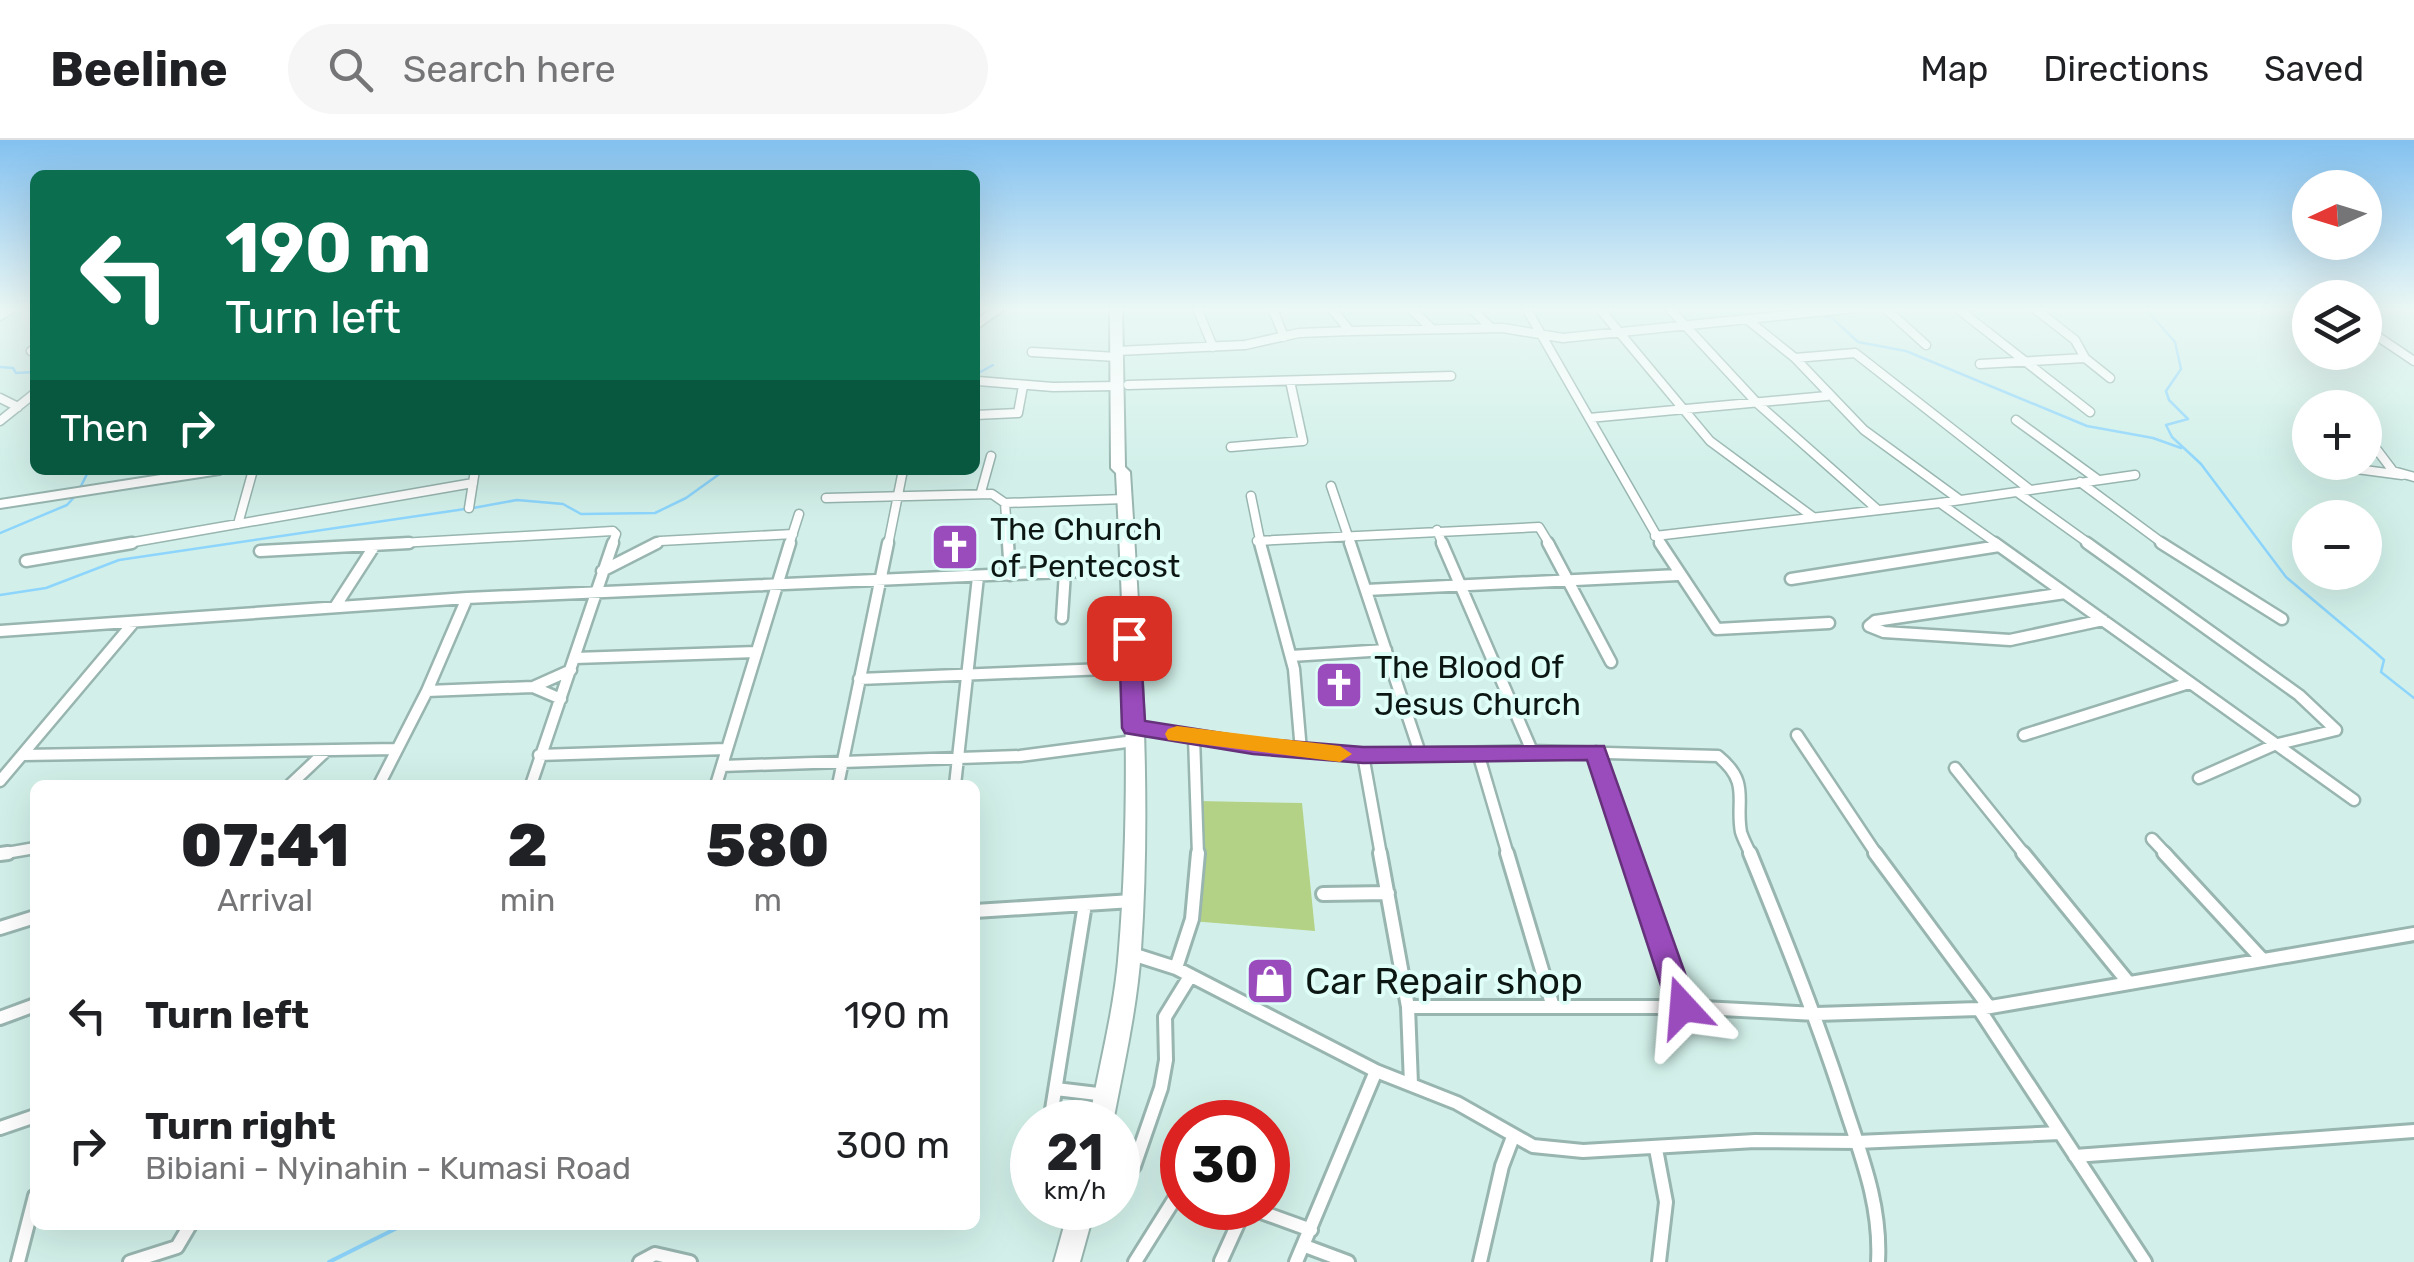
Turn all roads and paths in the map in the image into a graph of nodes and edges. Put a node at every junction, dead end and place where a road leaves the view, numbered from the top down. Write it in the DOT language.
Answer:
graph roads {
  1 [pos="1121,360"];
  2 [pos="1558,360"];
  3 [pos="1645,360"];
  4 [pos="1717,360"];
  5 [pos="1797,360"];
  6 [pos="1864,360"];
  7 [pos="2048,360"];
  8 [pos="2088,360"];
  9 [pos="2022,362"];
  10 [pos="1980,364"];
  11 [pos="1450,376"];
  12 [pos="2110,378"];
  13 [pos="980,381"];
  14 [pos="1290,381"];
  15 [pos="1024,386"];
  16 [pos="1122,386"];
  17 [pos="1828,396"];
  18 [pos="30,397"];
  19 [pos="0,398"];
  20 [pos="1758,404"];
  21 [pos="18,407"];
  22 [pos="1684,412"];
  23 [pos="2090,412"];
  24 [pos="980,415"];
  25 [pos="1589,418"];
  26 [pos="2016,420"];
  27 [pos="0,421"];
  28 [pos="1231,447"];
  29 [pos="990,456"];
  30 [pos="2382,458"];
  31 [pos="2382,472"];
  32 [pos="189,475"];
  33 [pos="252,475"];
  34 [pos="474,475"];
  35 [pos="902,475"];
  36 [pos="2136,475"];
  37 [pos="2402,475"];
  38 [pos="2414,478"];
  39 [pos="2098,479"];
  40 [pos="2080,482"];
  41 [pos="473,483"];
  42 [pos="1331,486"];
  43 [pos="2029,490"];
  44 [pos="981,492"];
  45 [pos="2017,492"];
  46 [pos="896,496"];
  47 [pos="1252,496"];
  48 [pos="826,498"];
  49 [pos="1125,499"];
  50 [pos="1960,500"];
  51 [pos="1940,503"];
  52 [pos="0,504"];
  53 [pos="1004,504"];
  54 [pos="470,508"];
  55 [pos="1878,510"];
  56 [pos="799,514"];
  57 [pos="1813,517"];
  58 [pos="238,524"];
  59 [pos="1436,530"];
  60 [pos="793,534"];
  61 [pos="1346,536"];
  62 [pos="1655,536"];
  63 [pos="1257,541"];
  64 [pos="375,544"];
  65 [pos="1998,546"];
  66 [pos="260,551"];
  67 [pos="26,560"];
  68 [pos="1129,569"];
  69 [pos="602,571"];
  70 [pos="1065,572"];
  71 [pos="1678,574"];
  72 [pos="1010,575"];
  73 [pos="978,577"];
  74 [pos="1571,580"];
  75 [pos="1790,580"];
  76 [pos="878,581"];
  77 [pos="776,586"];
  78 [pos="1462,586"];
  79 [pos="1366,590"];
  80 [pos="2065,592"];
  81 [pos="592,594"];
  82 [pos="467,598"];
  83 [pos="336,607"];
  84 [pos="1062,618"];
  85 [pos="2282,619"];
  86 [pos="2103,620"];
  87 [pos="135,621"];
  88 [pos="1829,623"];
  89 [pos="0,631"];
  90 [pos="1386,650"];
  91 [pos="756,652"];
  92 [pos="1292,656"];
  93 [pos="575,658"];
  94 [pos="1611,662"];
  95 [pos="1130,668"];
  96 [pos="572,670"];
  97 [pos="966,673"];
  98 [pos="859,679"];
  99 [pos="2189,683"];
  100 [pos="533,687"];
  101 [pos="428,691"];
  102 [pos="561,698"];
  103 [pos="1134,734"];
  104 [pos="1797,735"];
  105 [pos="2024,735"];
  106 [pos="1194,737"];
  107 [pos="2274,745"];
  108 [pos="397,749"];
  109 [pos="726,749"];
  110 [pos="326,751"];
  111 [pos="1301,751"];
  112 [pos="1532,751"];
  113 [pos="1596,752"];
  114 [pos="1478,753"];
  115 [pos="1420,754"];
  116 [pos="539,755"];
  117 [pos="1363,755"];
  118 [pos="958,758"];
  119 [pos="20,759"];
  120 [pos="0,763"];
  121 [pos="843,764"];
  122 [pos="722,766"];
  123 [pos="1955,768"];
  124 [pos="2198,778"];
  125 [pos="295,780"];
  126 [pos="382,780"];
  127 [pos="532,780"];
  128 [pos="718,780"];
  129 [pos="839,780"];
  130 [pos="956,780"];
  131 [pos="0,781"];
  132 [pos="2354,800"];
  133 [pos="2152,839"];
  134 [pos="30,849"];
  135 [pos="0,854"];
  136 [pos="1388,893"];
  137 [pos="1323,894"];
  138 [pos="1132,900"];
  139 [pos="1085,904"];
  140 [pos="980,911"];
  141 [pos="30,919"];
  142 [pos="0,928"];
  143 [pos="2414,934"];
  144 [pos="1130,953"];
  145 [pos="2261,958"];
  146 [pos="1176,968"];
  147 [pos="1189,978"];
  148 [pos="2128,982"];
  149 [pos="30,1006"];
  150 [pos="1554,1007"];
  151 [pos="1683,1007"];
  152 [pos="1408,1008"];
  153 [pos="1984,1008"];
  154 [pos="1816,1014"];
  155 [pos="0,1018"];
  156 [pos="1376,1071"];
  157 [pos="1412,1084"];
  158 [pos="1056,1088"];
  159 [pos="1107,1095"];
  160 [pos="1054,1100"];
  161 [pos="1106,1100"];
  162 [pos="30,1118"];
  163 [pos="0,1128"];
  164 [pos="2414,1131"];
  165 [pos="2060,1133"];
  166 [pos="1513,1137"];
  167 [pos="1856,1142"];
  168 [pos="1140,1149"];
  169 [pos="1656,1149"];
  170 [pos="2075,1156"];
  171 [pos="30,1215"];
  172 [pos="1160,1222"];
  173 [pos="1290,1223"];
  174 [pos="187,1230"];
  175 [pos="1075,1230"];
  176 [pos="1237,1230"];
  177 [pos="1311,1230"];
  178 [pos="1305,1246"];
  179 [pos="1221,1261"];
  180 [pos="18,1262"];
  181 [pos="130,1262"];
  182 [pos="640,1262"];
  183 [pos="690,1262"];
  184 [pos="1066,1262"];
  185 [pos="1135,1262"];
  186 [pos="1296,1262"];
  187 [pos="1348,1262"];
  188 [pos="1480,1262"];
  189 [pos="1659,1262"];
  190 [pos="1878,1262"];
  191 [pos="2145,1262"];
  1 -- 16 [label="main road"];
  2 -- 25 [label="street"];
  3 -- 22 [label="street"];
  4 -- 20 [label="street"];
  5 -- 17 [label="street"];
  6 -- 43 [label="street"];
  7 -- 9 [label="street"];
  8 -- 12 [label="street"];
  9 -- 10 [label="street"];
  9 -- 23 [label="street"];
  11 -- 14 [label="street"];
  13 -- 15 [label="street"];
  14 -- 16 [label="street"];
  14 -- 28 [label="street"];
  15 -- 16 [label="street"];
  15 -- 24 [label="street"];
  16 -- 49 [label="main road"];
  17 -- 20 [label="street"];
  17 -- 50 [label="street"];
  18 -- 21 [label="street"];
  19 -- 21 [label="street"];
  20 -- 22 [label="street"];
  20 -- 55 [label="street"];
  21 -- 27 [label="street"];
  22 -- 25 [label="street"];
  22 -- 57 [label="street"];
  25 -- 62 [label="street"];
  26 -- 39 [label="street"];
  29 -- 44 [label="street"];
  30 -- 37 [label="street"];
  31 -- 37 [label="street"];
  32 -- 52 [label="main road"];
  33 -- 58 [label="street"];
  34 -- 41 [label="street"];
  35 -- 46 [label="street"];
  36 -- 39 [label="street"];
  37 -- 38 [label="street"];
  39 -- 40 [label="street"];
  40 -- 43 [label="street"];
  40 -- 85 [label="street"];
  41 -- 54 [label="street"];
  41 -- 58 [label="street"];
  42 -- 61 [label="street"];
  43 -- 45 [label="street"];
  44 -- 46 [label="street"];
  44 -- 53 [label="street"];
  45 -- 50 [label="street"];
  45 -- 107 [label="street"];
  46 -- 48 [label="street"];
  46 -- 76 [label="street"];
  47 -- 63 [label="street"];
  49 -- 53 [label="street"];
  49 -- 68 [label="main road"];
  50 -- 51 [label="street"];
  51 -- 55 [label="street"];
  51 -- 65 [label="street"];
  53 -- 72 [label="street"];
  55 -- 57 [label="street"];
  56 -- 60 [label="street"];
  57 -- 62 [label="street"];
  58 -- 67 [label="street"];
  59 -- 61 [label="street"];
  59 -- 74 [label="street"];
  59 -- 78 [label="street"];
  60 -- 69 [label="street"];
  60 -- 77 [label="street"];
  61 -- 63 [label="street"];
  61 -- 79 [label="street"];
  62 -- 71 [label="street"];
  63 -- 92 [label="street"];
  64 -- 66 [label="street"];
  64 -- 69 [label="street"];
  64 -- 83 [label="street"];
  65 -- 75 [label="street"];
  65 -- 80 [label="street"];
  68 -- 70 [label="street"];
  68 -- 95 [label="main road"];
  69 -- 81 [label="street"];
  70 -- 72 [label="street"];
  70 -- 84 [label="street"];
  71 -- 74 [label="street"];
  71 -- 88 [label="street"];
  72 -- 73 [label="street"];
  73 -- 76 [label="street"];
  73 -- 97 [label="street"];
  74 -- 78 [label="street"];
  74 -- 94 [label="street"];
  76 -- 77 [label="street"];
  76 -- 98 [label="street"];
  77 -- 81 [label="street"];
  77 -- 91 [label="street"];
  78 -- 79 [label="street"];
  78 -- 112 [label="street"];
  79 -- 90 [label="street"];
  80 -- 86 [label="street"];
  80 -- 86 [label="street"];
  81 -- 82 [label="street"];
  81 -- 93 [label="street"];
  82 -- 83 [label="street"];
  82 -- 101 [label="street"];
  83 -- 87 [label="street"];
  86 -- 99 [label="street"];
  87 -- 89 [label="street"];
  87 -- 119 [label="street"];
  90 -- 92 [label="street"];
  90 -- 115 [label="street"];
  91 -- 93 [label="street"];
  91 -- 109 [label="street"];
  92 -- 111 [label="street"];
  93 -- 96 [label="street"];
  95 -- 97 [label="street"];
  95 -- 103 [label="main road"];
  96 -- 100 [label="street"];
  96 -- 102 [label="street"];
  97 -- 98 [label="street"];
  97 -- 118 [label="street"];
  98 -- 121 [label="street"];
  99 -- 105 [label="street"];
  99 -- 107 [label="street"];
  100 -- 101 [label="street"];
  100 -- 102 [label="street"];
  101 -- 108 [label="street"];
  102 -- 116 [label="street"];
  103 -- 106 [label="street"];
  103 -- 118 [label="street"];
  103 -- 138 [label="main road"];
  104 -- 153 [label="street"];
  106 -- 111 [label="street"];
  106 -- 146 [label="street"];
  107 -- 124 [label="street"];
  107 -- 132 [label="street"];
  108 -- 110 [label="street"];
  108 -- 126 [label="street"];
  109 -- 116 [label="street"];
  109 -- 122 [label="street"];
  110 -- 119 [label="street"];
  110 -- 125 [label="street"];
  111 -- 117 [label="street"];
  112 -- 113 [label="street"];
  112 -- 114 [label="street"];
  113 -- 151 [label="street"];
  113 -- 154 [label="street"];
  114 -- 115 [label="street"];
  114 -- 150 [label="street"];
  115 -- 117 [label="street"];
  116 -- 127 [label="street"];
  117 -- 136 [label="street"];
  118 -- 121 [label="street"];
  118 -- 130 [label="street"];
  119 -- 120 [label="street"];
  119 -- 131 [label="street"];
  121 -- 122 [label="street"];
  121 -- 129 [label="street"];
  122 -- 128 [label="street"];
  123 -- 148 [label="street"];
  133 -- 145 [label="street"];
  134 -- 135 [label="street"];
  136 -- 137 [label="street"];
  136 -- 152 [label="street"];
  138 -- 139 [label="street"];
  138 -- 144 [label="main road"];
  139 -- 140 [label="street"];
  139 -- 158 [label="street"];
  141 -- 142 [label="street"];
  143 -- 145 [label="street"];
  144 -- 146 [label="street"];
  144 -- 159 [label="main road"];
  145 -- 148 [label="street"];
  146 -- 147 [label="street"];
  147 -- 156 [label="street"];
  147 -- 168 [label="street"];
  148 -- 153 [label="street"];
  149 -- 155 [label="street"];
  150 -- 151 [label="street"];
  150 -- 152 [label="street"];
  151 -- 154 [label="street"];
  152 -- 157 [label="street"];
  153 -- 154 [label="street"];
  153 -- 165 [label="street"];
  154 -- 167 [label="street"];
  156 -- 157 [label="street"];
  156 -- 177 [label="street"];
  157 -- 166 [label="street"];
  158 -- 159 [label="street"];
  158 -- 160 [label="street"];
  159 -- 161 [label="main road"];
  162 -- 163 [label="street"];
  164 -- 170 [label="street"];
  165 -- 167 [label="street"];
  165 -- 170 [label="street"];
  166 -- 169 [label="street"];
  166 -- 188 [label="street"];
  167 -- 169 [label="street"];
  167 -- 190 [label="street"];
  169 -- 189 [label="street"];
  170 -- 191 [label="street"];
  171 -- 180 [label="street"];
  172 -- 185 [label="street"];
  173 -- 177 [label="street"];
  174 -- 181 [label="street"];
  175 -- 184 [label="main road"];
  176 -- 179 [label="street"];
  177 -- 178 [label="street"];
  178 -- 186 [label="street"];
  178 -- 187 [label="street"];
  182 -- 183 [label="street"];
}
